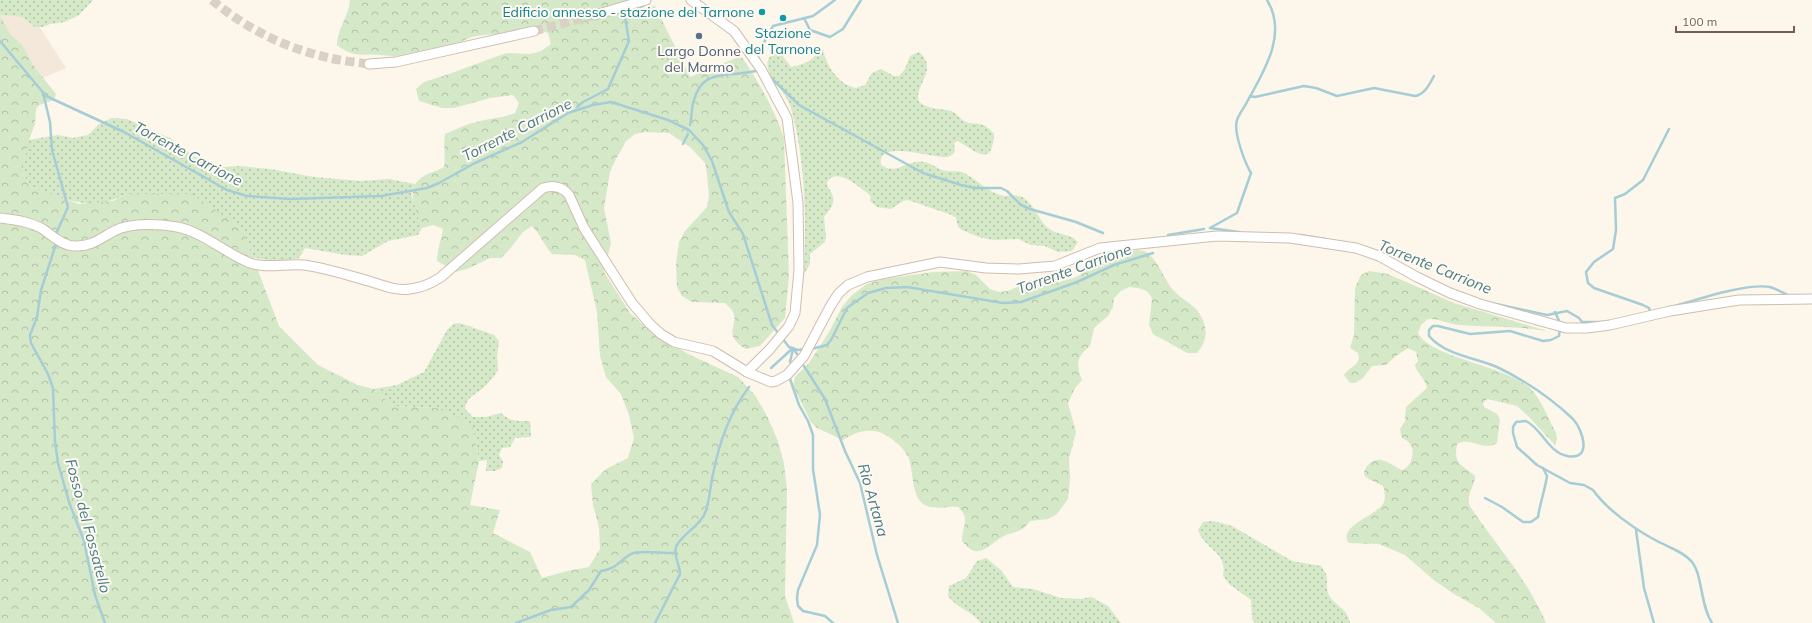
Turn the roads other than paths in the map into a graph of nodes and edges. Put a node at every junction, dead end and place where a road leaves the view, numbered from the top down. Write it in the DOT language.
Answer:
graph roads {
  1 [pos="646,0"];
  2 [pos="691,0"];
  3 [pos="595,15"];
  4 [pos="534,31"];
  5 [pos="369,64"];
  6 [pos="0,218"];
  7 [pos="1812,299"];
  8 [pos="747,372"];
  1 -- 3 [label="street"];
  2 -- 8 [label="street"];
  4 -- 5 [label="street"];
  6 -- 8 [label="street"];
  7 -- 8 [label="street"];
}
